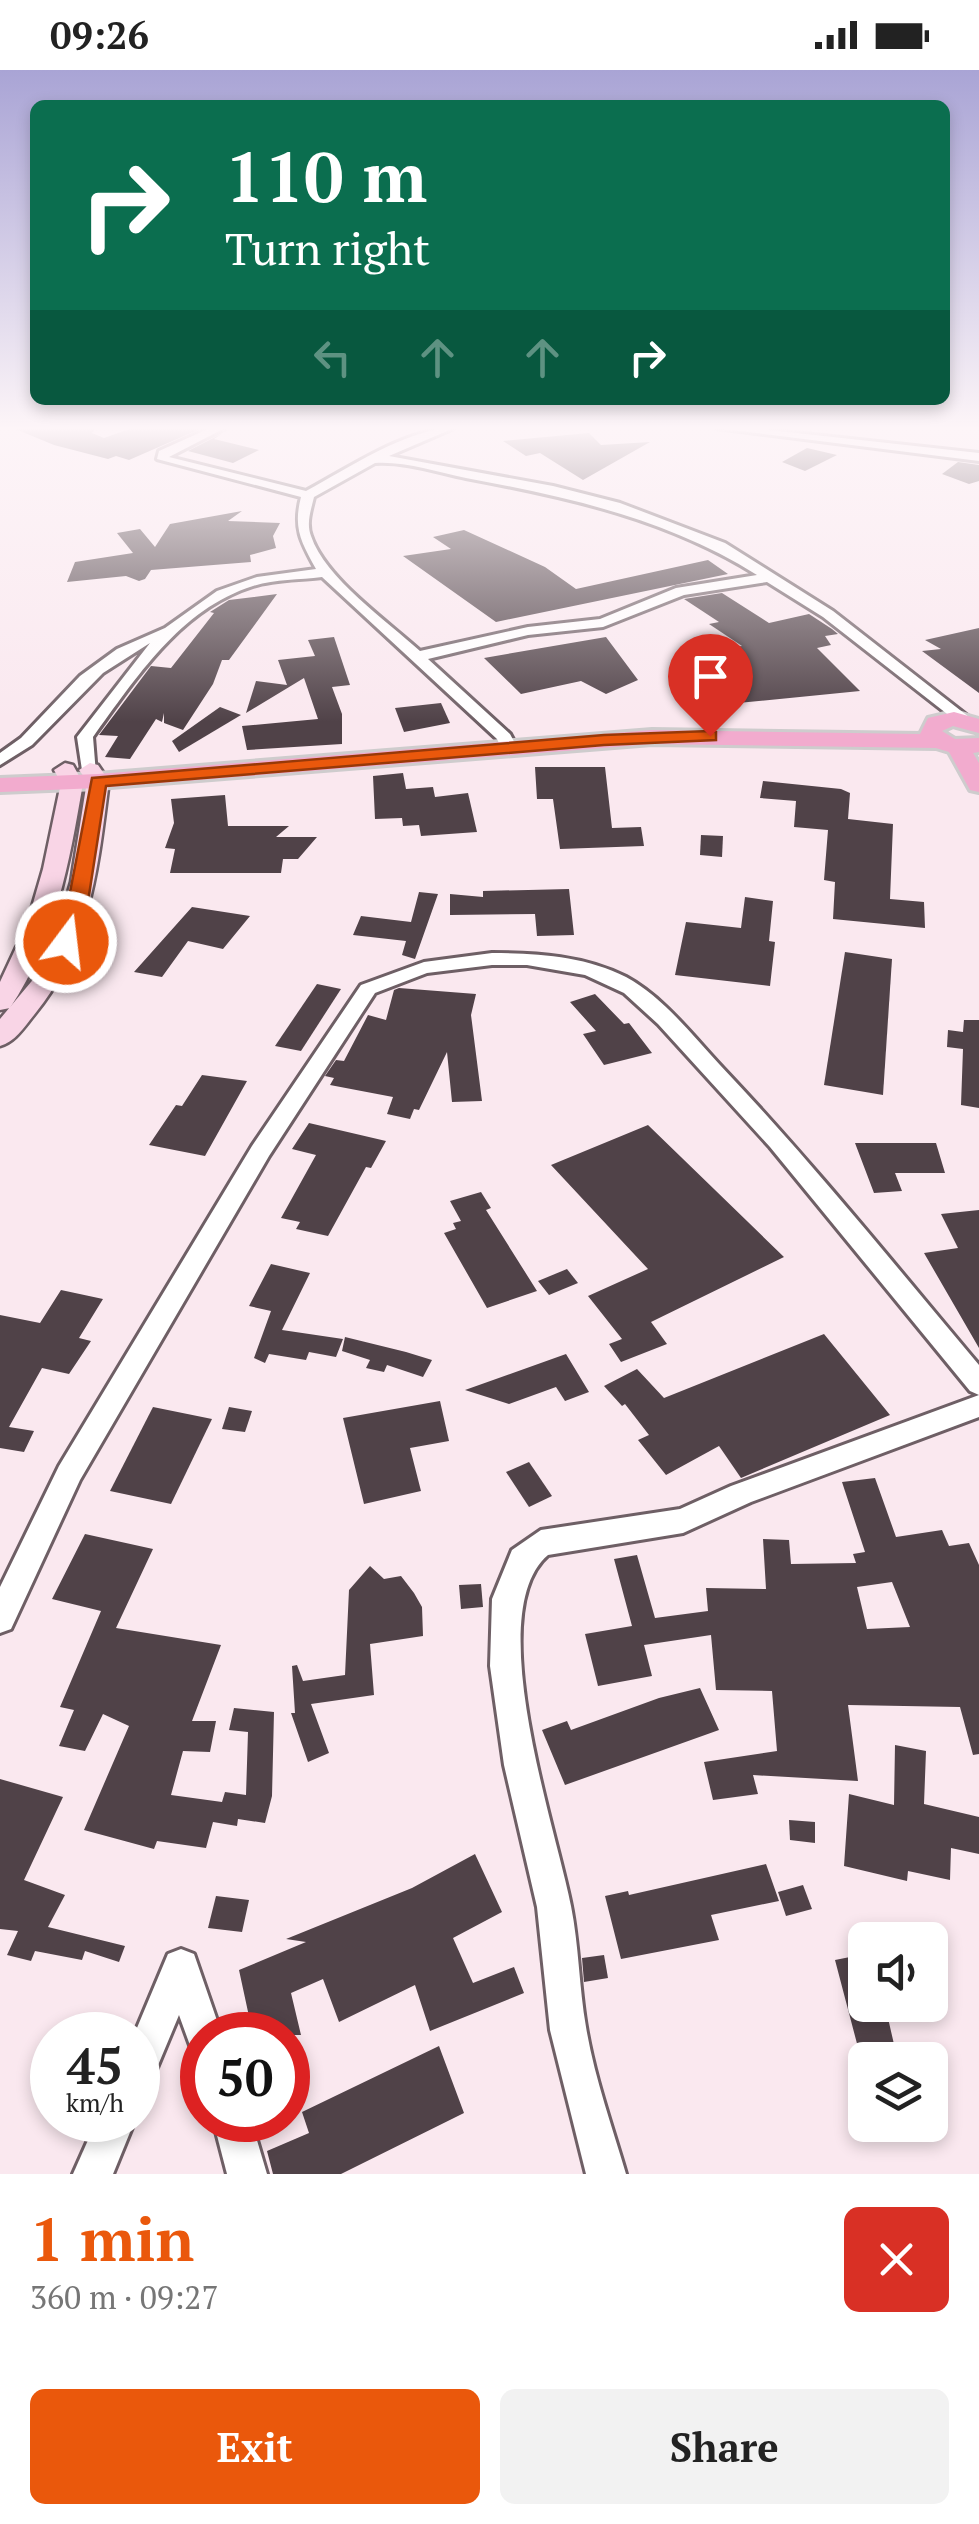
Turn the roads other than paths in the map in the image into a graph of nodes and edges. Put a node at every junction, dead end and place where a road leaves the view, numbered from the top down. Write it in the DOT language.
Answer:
graph roads {
  1 [pos="303,526"];
  2 [pos="672,526"];
  3 [pos="326,572"];
  4 [pos="772,576"];
  5 [pos="172,629"];
  6 [pos="419,656"];
  7 [pos="94,674"];
  8 [pos="129,678"];
  9 [pos="927,694"];
  10 [pos="973,723"];
  11 [pos="950,735"];
  12 [pos="507,743"];
  13 [pos="0,760"];
  14 [pos="0,772"];
  15 [pos="81,776"];
  16 [pos="0,784"];
  17 [pos="979,785"];
  18 [pos="0,1002"];
  19 [pos="0,1037"];
  20 [pos="979,1384"];
  21 [pos="979,1406"];
  22 [pos="0,1619"];
  23 [pos="196,2012"];
  24 [pos="160,2016"];
  25 [pos="107,2142"];
  26 [pos="238,2142"];
  27 [pos="93,2174"];
  28 [pos="247,2174"];
  29 [pos="606,2174"];
  1 -- 3 [label="street"];
  2 -- 4 [label="street"];
  3 -- 5 [label="street"];
  3 -- 6 [label="street"];
  4 -- 6 [label="street"];
  4 -- 9 [label="street"];
  5 -- 7 [label="street"];
  5 -- 8 [label="street"];
  6 -- 12 [label="street"];
  7 -- 8 [label="street"];
  7 -- 13 [label="street"];
  8 -- 15 [label="street"];
  9 -- 10 [label="street"];
  9 -- 11 [label="street"];
  10 -- 11 [label="main road"];
  11 -- 12 [label="main road"];
  11 -- 17 [label="main road"];
  12 -- 15 [label="main road"];
  14 -- 15 [label="main road"];
  15 -- 16 [label="main road"];
  15 -- 18 [label="main road"];
  15 -- 19 [label="main road"];
  20 -- 22 [label="street"];
  21 -- 29 [label="street"];
  23 -- 24 [label="street"];
  25 -- 27 [label="street"];
  26 -- 28 [label="street"];
}
